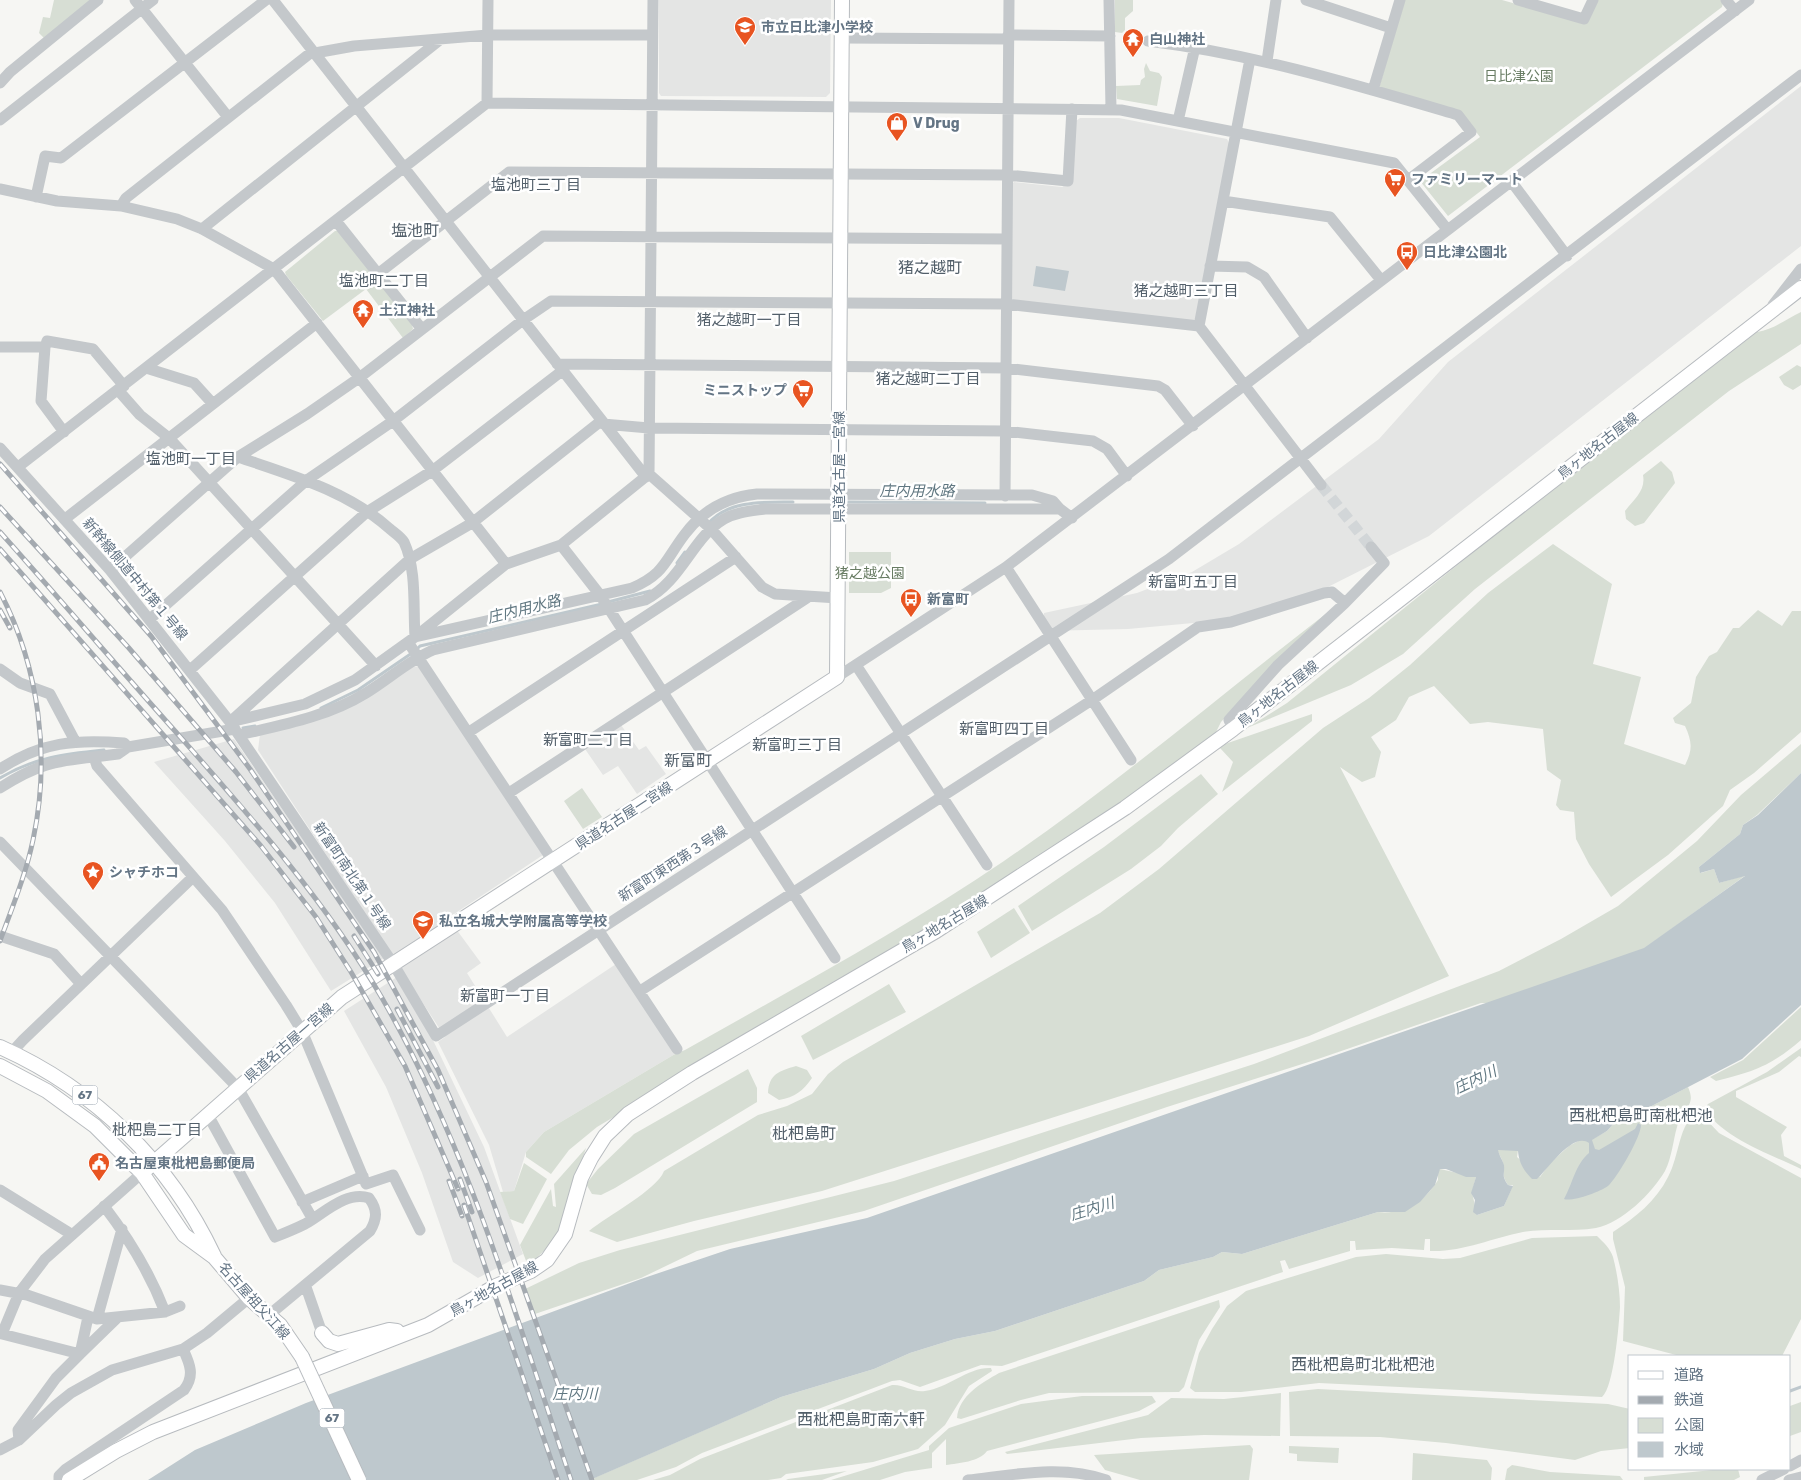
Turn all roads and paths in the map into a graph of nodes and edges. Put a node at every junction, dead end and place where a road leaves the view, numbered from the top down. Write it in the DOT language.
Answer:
graph roads {
  1 [pos="98,0"];
  2 [pos="153,0"];
  3 [pos="266,0"];
  4 [pos="273,0"];
  5 [pos="488,0"];
  6 [pos="652,0"];
  7 [pos="842,0"];
  8 [pos="1009,0"];
  9 [pos="1109,0"];
  10 [pos="1276,0"];
  11 [pos="1306,0"];
  12 [pos="1400,0"];
  13 [pos="1518,0"];
  14 [pos="1593,0"];
  15 [pos="1726,0"];
  16 [pos="1749,0"];
  17 [pos="138,4"];
  18 [pos="1735,11"];
  19 [pos="1391,28"];
  20 [pos="488,35"];
  21 [pos="652,35"];
  22 [pos="1110,36"];
  23 [pos="1008,37"];
  24 [pos="842,38"];
  25 [pos="441,39"];
  26 [pos="1148,41"];
  27 [pos="1195,47"];
  28 [pos="314,52"];
  29 [pos="1250,59"];
  30 [pos="1266,61"];
  31 [pos="185,63"];
  32 [pos="1801,75"];
  33 [pos="0,83"];
  34 [pos="1373,90"];
  35 [pos="487,103"];
  36 [pos="652,104"];
  37 [pos="842,106"];
  38 [pos="357,108"];
  39 [pos="1008,108"];
  40 [pos="1072,109"];
  41 [pos="1111,109"];
  42 [pos="228,117"];
  43 [pos="0,120"];
  44 [pos="1178,121"];
  45 [pos="1236,132"];
  46 [pos="404,168"];
  47 [pos="651,173"];
  48 [pos="841,174"];
  49 [pos="1007,176"];
  50 [pos="1408,180"];
  51 [pos="1511,181"];
  52 [pos="0,189"];
  53 [pos="36,197"];
  54 [pos="1223,201"];
  55 [pos="121,206"];
  56 [pos="336,221"];
  57 [pos="446,222"];
  58 [pos="202,229"];
  59 [pos="1447,230"];
  60 [pos="650,237"];
  61 [pos="841,238"];
  62 [pos="1007,240"];
  63 [pos="1566,256"];
  64 [pos="1210,266"];
  65 [pos="274,269"];
  66 [pos="1801,269"];
  67 [pos="379,273"];
  68 [pos="488,276"];
  69 [pos="1382,280"];
  70 [pos="1801,288"];
  71 [pos="650,301"];
  72 [pos="840,303"];
  73 [pos="1006,304"];
  74 [pos="1764,316"];
  75 [pos="523,320"];
  76 [pos="317,324"];
  77 [pos="1199,326"];
  78 [pos="421,328"];
  79 [pos="1307,338"];
  80 [pos="0,347"];
  81 [pos="45,347"];
  82 [pos="649,365"];
  83 [pos="840,366"];
  84 [pos="146,368"];
  85 [pos="560,368"];
  86 [pos="1006,368"];
  87 [pos="359,378"];
  88 [pos="1245,386"];
  89 [pos="121,388"];
  90 [pos="212,404"];
  91 [pos="393,421"];
  92 [pos="602,422"];
  93 [pos="1194,426"];
  94 [pos="649,428"];
  95 [pos="839,431"];
  96 [pos="1005,431"];
  97 [pos="64,432"];
  98 [pos="169,438"];
  99 [pos="0,448"];
  100 [pos="238,457"];
  101 [pos="1300,458"];
  102 [pos="18,467"];
  103 [pos="432,471"];
  104 [pos="648,475"];
  105 [pos="1127,476"];
  106 [pos="307,480"];
  107 [pos="208,481"];
  108 [pos="1321,484"];
  109 [pos="839,494"];
  110 [pos="1005,496"];
  111 [pos="838,509"];
  112 [pos="1060,509"];
  113 [pos="367,512"];
  114 [pos="65,518"];
  115 [pos="1072,518"];
  116 [pos="472,523"];
  117 [pos="706,523"];
  118 [pos="251,529"];
  119 [pos="561,546"];
  120 [pos="1371,546"];
  121 [pos="736,556"];
  122 [pos="410,559"];
  123 [pos="506,564"];
  124 [pos="1006,567"];
  125 [pos="110,570"];
  126 [pos="294,577"];
  127 [pos="601,596"];
  128 [pos="807,598"];
  129 [pos="838,598"];
  130 [pos="1345,603"];
  131 [pos="607,608"];
  132 [pos="150,619"];
  133 [pos="337,624"];
  134 [pos="622,630"];
  135 [pos="1050,636"];
  136 [pos="414,647"];
  137 [pos="856,665"];
  138 [pos="376,666"];
  139 [pos="0,669"];
  140 [pos="190,670"];
  141 [pos="10,677"];
  142 [pos="837,677"];
  143 [pos="0,684"];
  144 [pos="662,693"];
  145 [pos="1092,700"];
  146 [pos="234,729"];
  147 [pos="1234,729"];
  148 [pos="469,732"];
  149 [pos="901,734"];
  150 [pos="74,740"];
  151 [pos="128,747"];
  152 [pos="94,757"];
  153 [pos="1131,760"];
  154 [pos="707,761"];
  155 [pos="0,769"];
  156 [pos="0,788"];
  157 [pos="509,793"];
  158 [pos="942,797"];
  159 [pos="752,831"];
  160 [pos="0,842"];
  161 [pos="554,861"];
  162 [pos="987,865"];
  163 [pos="193,877"];
  164 [pos="793,893"];
  165 [pos="600,930"];
  166 [pos="0,936"];
  167 [pos="110,956"];
  168 [pos="835,958"];
  169 [pos="394,965"];
  170 [pos="81,984"];
  171 [pos="640,991"];
  172 [pos="302,1031"];
  173 [pos="436,1036"];
  174 [pos="677,1049"];
  175 [pos="6,1050"];
  176 [pos="0,1066"];
  177 [pos="238,1088"];
  178 [pos="208,1115"];
  179 [pos="154,1162"];
  180 [pos="142,1173"];
  181 [pos="363,1176"];
  182 [pos="0,1190"];
  183 [pos="302,1202"];
  184 [pos="104,1206"];
  185 [pos="312,1218"];
  186 [pos="122,1229"];
  187 [pos="420,1230"];
  188 [pos="71,1234"];
  189 [pos="214,1256"];
  190 [pos="306,1287"];
  191 [pos="0,1290"];
  192 [pos="19,1293"];
  193 [pos="249,1298"];
  194 [pos="180,1306"];
  195 [pos="165,1312"];
  196 [pos="270,1315"];
  197 [pos="92,1318"];
  198 [pos="118,1318"];
  199 [pos="405,1332"];
  200 [pos="322,1333"];
  201 [pos="183,1349"];
  202 [pos="80,1354"];
  203 [pos="19,1440"];
  204 [pos="0,1450"];
  205 [pos="1782,1470"];
  206 [pos="1025,1477"];
  207 [pos="1801,1478"];
  208 [pos="59,1480"];
  209 [pos="69,1480"];
  210 [pos="359,1480"];
  211 [pos="968,1480"];
  212 [pos="1106,1480"];
  213 [pos="1762,1480"];
  214 [pos="1790,1480"];
  1 -- 33 [label="street"];
  2 -- 17 [label="street"];
  3 -- 31 [label="street"];
  4 -- 28 [label="street"];
  5 -- 20 [label="street"];
  6 -- 21 [label="street"];
  7 -- 24 [label="main road, 県道名古屋一宮線"];
  8 -- 23 [label="street"];
  9 -- 22 [label="street"];
  10 -- 30 [label="street"];
  11 -- 19 [label="street"];
  12 -- 19 [label="street"];
  13 -- 14 [label="street"];
  15 -- 18 [label="street"];
  16 -- 18 [label="street"];
  17 -- 31 [label="street"];
  17 -- 43 [label="street"];
  18 -- 51 [label="street"];
  19 -- 34 [label="street"];
  20 -- 21 [label="street"];
  20 -- 25 [label="street"];
  20 -- 35 [label="street"];
  21 -- 36 [label="street"];
  22 -- 23 [label="street"];
  22 -- 41 [label="street"];
  23 -- 24 [label="street"];
  23 -- 39 [label="street"];
  24 -- 37 [label="main road, 県道名古屋一宮線"];
  25 -- 28 [label="street"];
  25 -- 38 [label="street"];
  26 -- 27 [label="street"];
  27 -- 29 [label="street"];
  27 -- 44 [label="street"];
  28 -- 38 [label="street"];
  28 -- 42 [label="street"];
  29 -- 30 [label="street"];
  29 -- 45 [label="street"];
  30 -- 34 [label="street"];
  31 -- 42 [label="street"];
  31 -- 53 [label="street"];
  32 -- 63 [label="street, 新富町東西第３号線"];
  34 -- 50 [label="street"];
  35 -- 36 [label="street"];
  35 -- 46 [label="street"];
  36 -- 37 [label="street"];
  36 -- 47 [label="street"];
  37 -- 39 [label="street"];
  37 -- 48 [label="main road, 県道名古屋一宮線"];
  38 -- 46 [label="street"];
  38 -- 58 [label="street"];
  39 -- 40 [label="street"];
  39 -- 49 [label="street"];
  40 -- 41 [label="street"];
  40 -- 49 [label="street"];
  41 -- 44 [label="street"];
  42 -- 55 [label="street"];
  44 -- 45 [label="street"];
  45 -- 50 [label="street"];
  45 -- 54 [label="street"];
  46 -- 56 [label="street"];
  46 -- 57 [label="street"];
  47 -- 48 [label="street"];
  47 -- 57 [label="street"];
  47 -- 60 [label="street"];
  48 -- 49 [label="street"];
  48 -- 61 [label="main road, 県道名古屋一宮線"];
  49 -- 62 [label="street"];
  50 -- 59 [label="street"];
  51 -- 59 [label="street"];
  51 -- 63 [label="street"];
  52 -- 53 [label="street"];
  53 -- 55 [label="street"];
  54 -- 64 [label="street"];
  54 -- 69 [label="street"];
  55 -- 58 [label="street"];
  56 -- 65 [label="street"];
  56 -- 67 [label="street"];
  57 -- 67 [label="street"];
  57 -- 68 [label="street"];
  58 -- 65 [label="street"];
  59 -- 69 [label="street"];
  60 -- 61 [label="street"];
  60 -- 68 [label="street"];
  60 -- 71 [label="street"];
  61 -- 62 [label="street"];
  61 -- 72 [label="main road, 県道名古屋一宮線"];
  62 -- 73 [label="street"];
  63 -- 101 [label="street, 新富町東西第３号線"];
  64 -- 77 [label="street"];
  64 -- 79 [label="street"];
  65 -- 76 [label="street"];
  65 -- 84 [label="street"];
  66 -- 74 [label="street"];
  67 -- 78 [label="street"];
  68 -- 75 [label="street"];
  68 -- 78 [label="street"];
  69 -- 79 [label="street"];
  70 -- 74 [label="main road, 鳥ヶ地名古屋線"];
  71 -- 72 [label="street"];
  71 -- 75 [label="street"];
  71 -- 82 [label="street"];
  72 -- 73 [label="street"];
  72 -- 83 [label="main road, 県道名古屋一宮線"];
  73 -- 77 [label="street"];
  73 -- 86 [label="street"];
  74 -- 147 [label="main road, 鳥ヶ地名古屋線"];
  75 -- 85 [label="street"];
  75 -- 91 [label="street"];
  76 -- 87 [label="street"];
  76 -- 90 [label="street"];
  77 -- 88 [label="street"];
  78 -- 87 [label="street"];
  79 -- 88 [label="street"];
  80 -- 81 [label="street"];
  81 -- 89 [label="street"];
  81 -- 97 [label="street"];
  82 -- 83 [label="street"];
  82 -- 85 [label="street"];
  82 -- 94 [label="street"];
  83 -- 86 [label="street"];
  83 -- 95 [label="main road, 県道名古屋一宮線"];
  84 -- 89 [label="street"];
  84 -- 90 [label="street"];
  85 -- 92 [label="street"];
  85 -- 103 [label="street"];
  86 -- 93 [label="street"];
  86 -- 96 [label="street"];
  87 -- 91 [label="street"];
  87 -- 100 [label="street"];
  88 -- 93 [label="street"];
  88 -- 101 [label="street"];
  89 -- 97 [label="street"];
  89 -- 98 [label="street"];
  90 -- 98 [label="street"];
  91 -- 103 [label="street"];
  91 -- 106 [label="street"];
  92 -- 94 [label="street"];
  92 -- 104 [label="street"];
  92 -- 116 [label="street"];
  93 -- 105 [label="street"];
  94 -- 95 [label="street"];
  94 -- 104 [label="street"];
  95 -- 96 [label="street"];
  95 -- 109 [label="main road, 県道名古屋一宮線"];
  96 -- 105 [label="street"];
  96 -- 110 [label="street"];
  97 -- 102 [label="street"];
  98 -- 107 [label="street"];
  98 -- 114 [label="street"];
  99 -- 102 [label="street, 新幹線側道中村第１号線"];
  100 -- 106 [label="street"];
  100 -- 107 [label="street"];
  101 -- 108 [label="street"];
  101 -- 135 [label="street, 新富町東西第３号線"];
  102 -- 114 [label="street, 新幹線側道中村第１号線"];
  103 -- 113 [label="street"];
  103 -- 116 [label="street"];
  104 -- 117 [label="street"];
  104 -- 119 [label="street"];
  105 -- 115 [label="street"];
  106 -- 113 [label="street"];
  106 -- 118 [label="street"];
  107 -- 118 [label="street"];
  107 -- 125 [label="street"];
  109 -- 110 [label="street"];
  109 -- 111 [label="main road, 県道名古屋一宮線"];
  109 -- 117 [label="street"];
  110 -- 112 [label="street"];
  111 -- 112 [label="street"];
  111 -- 117 [label="street"];
  111 -- 129 [label="main road, 県道名古屋一宮線"];
  112 -- 115 [label="street"];
  113 -- 122 [label="street"];
  113 -- 126 [label="street"];
  114 -- 125 [label="street, 新幹線側道中村第１号線"];
  115 -- 124 [label="street"];
  116 -- 122 [label="street"];
  116 -- 123 [label="street"];
  117 -- 121 [label="street"];
  117 -- 127 [label="street"];
  117 -- 131 [label="street"];
  118 -- 126 [label="street"];
  118 -- 132 [label="street"];
  119 -- 123 [label="street"];
  119 -- 127 [label="street"];
  120 -- 130 [label="street"];
  121 -- 128 [label="street"];
  121 -- 134 [label="street"];
  122 -- 133 [label="street"];
  122 -- 136 [label="street"];
  123 -- 136 [label="street"];
  124 -- 135 [label="street"];
  124 -- 137 [label="street"];
  125 -- 132 [label="street, 新幹線側道中村第１号線"];
  126 -- 133 [label="street"];
  126 -- 140 [label="street"];
  127 -- 131 [label="street"];
  127 -- 136 [label="street"];
  128 -- 129 [label="street"];
  128 -- 144 [label="street"];
  129 -- 142 [label="main road, 県道名古屋一宮線"];
  130 -- 145 [label="street"];
  130 -- 147 [label="street"];
  131 -- 134 [label="street"];
  131 -- 136 [label="street"];
  132 -- 140 [label="street, 新幹線側道中村第１号線"];
  133 -- 138 [label="street"];
  133 -- 146 [label="street"];
  134 -- 144 [label="street"];
  134 -- 148 [label="street"];
  135 -- 145 [label="street"];
  135 -- 149 [label="street, 新富町東西第３号線"];
  136 -- 138 [label="street"];
  136 -- 146 [label="street"];
  136 -- 148 [label="street"];
  137 -- 142 [label="street"];
  137 -- 149 [label="street"];
  138 -- 146 [label="street"];
  139 -- 141 [label="street"];
  140 -- 146 [label="street, 新幹線側道中村第１号線"];
  141 -- 143 [label="street"];
  141 -- 150 [label="street"];
  142 -- 154 [label="main road, 県道名古屋一宮線"];
  144 -- 154 [label="street"];
  144 -- 157 [label="street"];
  145 -- 153 [label="street"];
  145 -- 158 [label="street"];
  146 -- 151 [label="street"];
  146 -- 169 [label="street, 新富町南北第１号線"];
  147 -- 199 [label="main road, 鳥ヶ地名古屋線"];
  148 -- 157 [label="street"];
  149 -- 158 [label="street"];
  149 -- 159 [label="street, 新富町東西第３号線"];
  150 -- 151 [label="street"];
  150 -- 155 [label="street"];
  151 -- 152 [label="street"];
  152 -- 156 [label="street"];
  152 -- 163 [label="street"];
  154 -- 159 [label="street"];
  154 -- 161 [label="main road, 県道名古屋一宮線"];
  157 -- 161 [label="street"];
  158 -- 162 [label="street"];
  158 -- 164 [label="street"];
  159 -- 164 [label="street"];
  159 -- 165 [label="street, 新富町東西第３号線"];
  160 -- 167 [label="street"];
  161 -- 165 [label="street"];
  161 -- 169 [label="main road, 県道名古屋一宮線"];
  163 -- 167 [label="street"];
  163 -- 172 [label="street"];
  164 -- 168 [label="street"];
  164 -- 171 [label="street"];
  165 -- 171 [label="street"];
  165 -- 173 [label="street, 新富町東西第３号線"];
  166 -- 170 [label="street"];
  167 -- 170 [label="street"];
  167 -- 177 [label="street"];
  169 -- 172 [label="main road, 県道名古屋一宮線"];
  169 -- 173 [label="street, 新富町南北第１号線"];
  170 -- 175 [label="street"];
  171 -- 174 [label="street"];
  172 -- 177 [label="main road, 県道名古屋一宮線"];
  172 -- 181 [label="street"];
  175 -- 179 [label="main road, 名古屋祖父江線 / 67"];
  176 -- 180 [label="main road, 名古屋祖父江線 / 67"];
  177 -- 178 [label="main road, 県道名古屋一宮線"];
  177 -- 183 [label="street"];
  178 -- 179 [label="main road, 県道名古屋一宮線"];
  178 -- 185 [label="street"];
  179 -- 180 [label="main road, 県道名古屋一宮線"];
  179 -- 189 [label="main road, 名古屋祖父江線 / 67"];
  180 -- 184 [label="street"];
  180 -- 189 [label="main road, 名古屋祖父江線 / 67"];
  181 -- 183 [label="street"];
  181 -- 187 [label="street"];
  182 -- 188 [label="street"];
  183 -- 185 [label="street"];
  184 -- 186 [label="street"];
  184 -- 188 [label="street"];
  185 -- 190 [label="street"];
  186 -- 195 [label="street"];
  186 -- 197 [label="street"];
  188 -- 192 [label="street"];
  189 -- 193 [label="main road, 名古屋祖父江線 / 67"];
  190 -- 196 [label="street"];
  190 -- 200 [label="street"];
  191 -- 192 [label="street"];
  192 -- 197 [label="street"];
  192 -- 202 [label="street"];
  193 -- 196 [label="main road, 名古屋祖父江線 / 67"];
  193 -- 201 [label="street"];
  194 -- 195 [label="street"];
  195 -- 198 [label="street"];
  196 -- 210 [label="main road, 名古屋祖父江線 / 67, bridge"];
  197 -- 198 [label="street"];
  197 -- 202 [label="street"];
  198 -- 202 [label="street"];
  199 -- 200 [label="main road"];
  199 -- 209 [label="main road, 鳥ヶ地名古屋線"];
  201 -- 203 [label="street"];
  201 -- 208 [label="street"];
  202 -- 203 [label="street"];
  203 -- 204 [label="street"];
  205 -- 213 [label="street"];
  206 -- 211 [label="street"];
  206 -- 212 [label="street"];
  207 -- 214 [label="street"];
}
